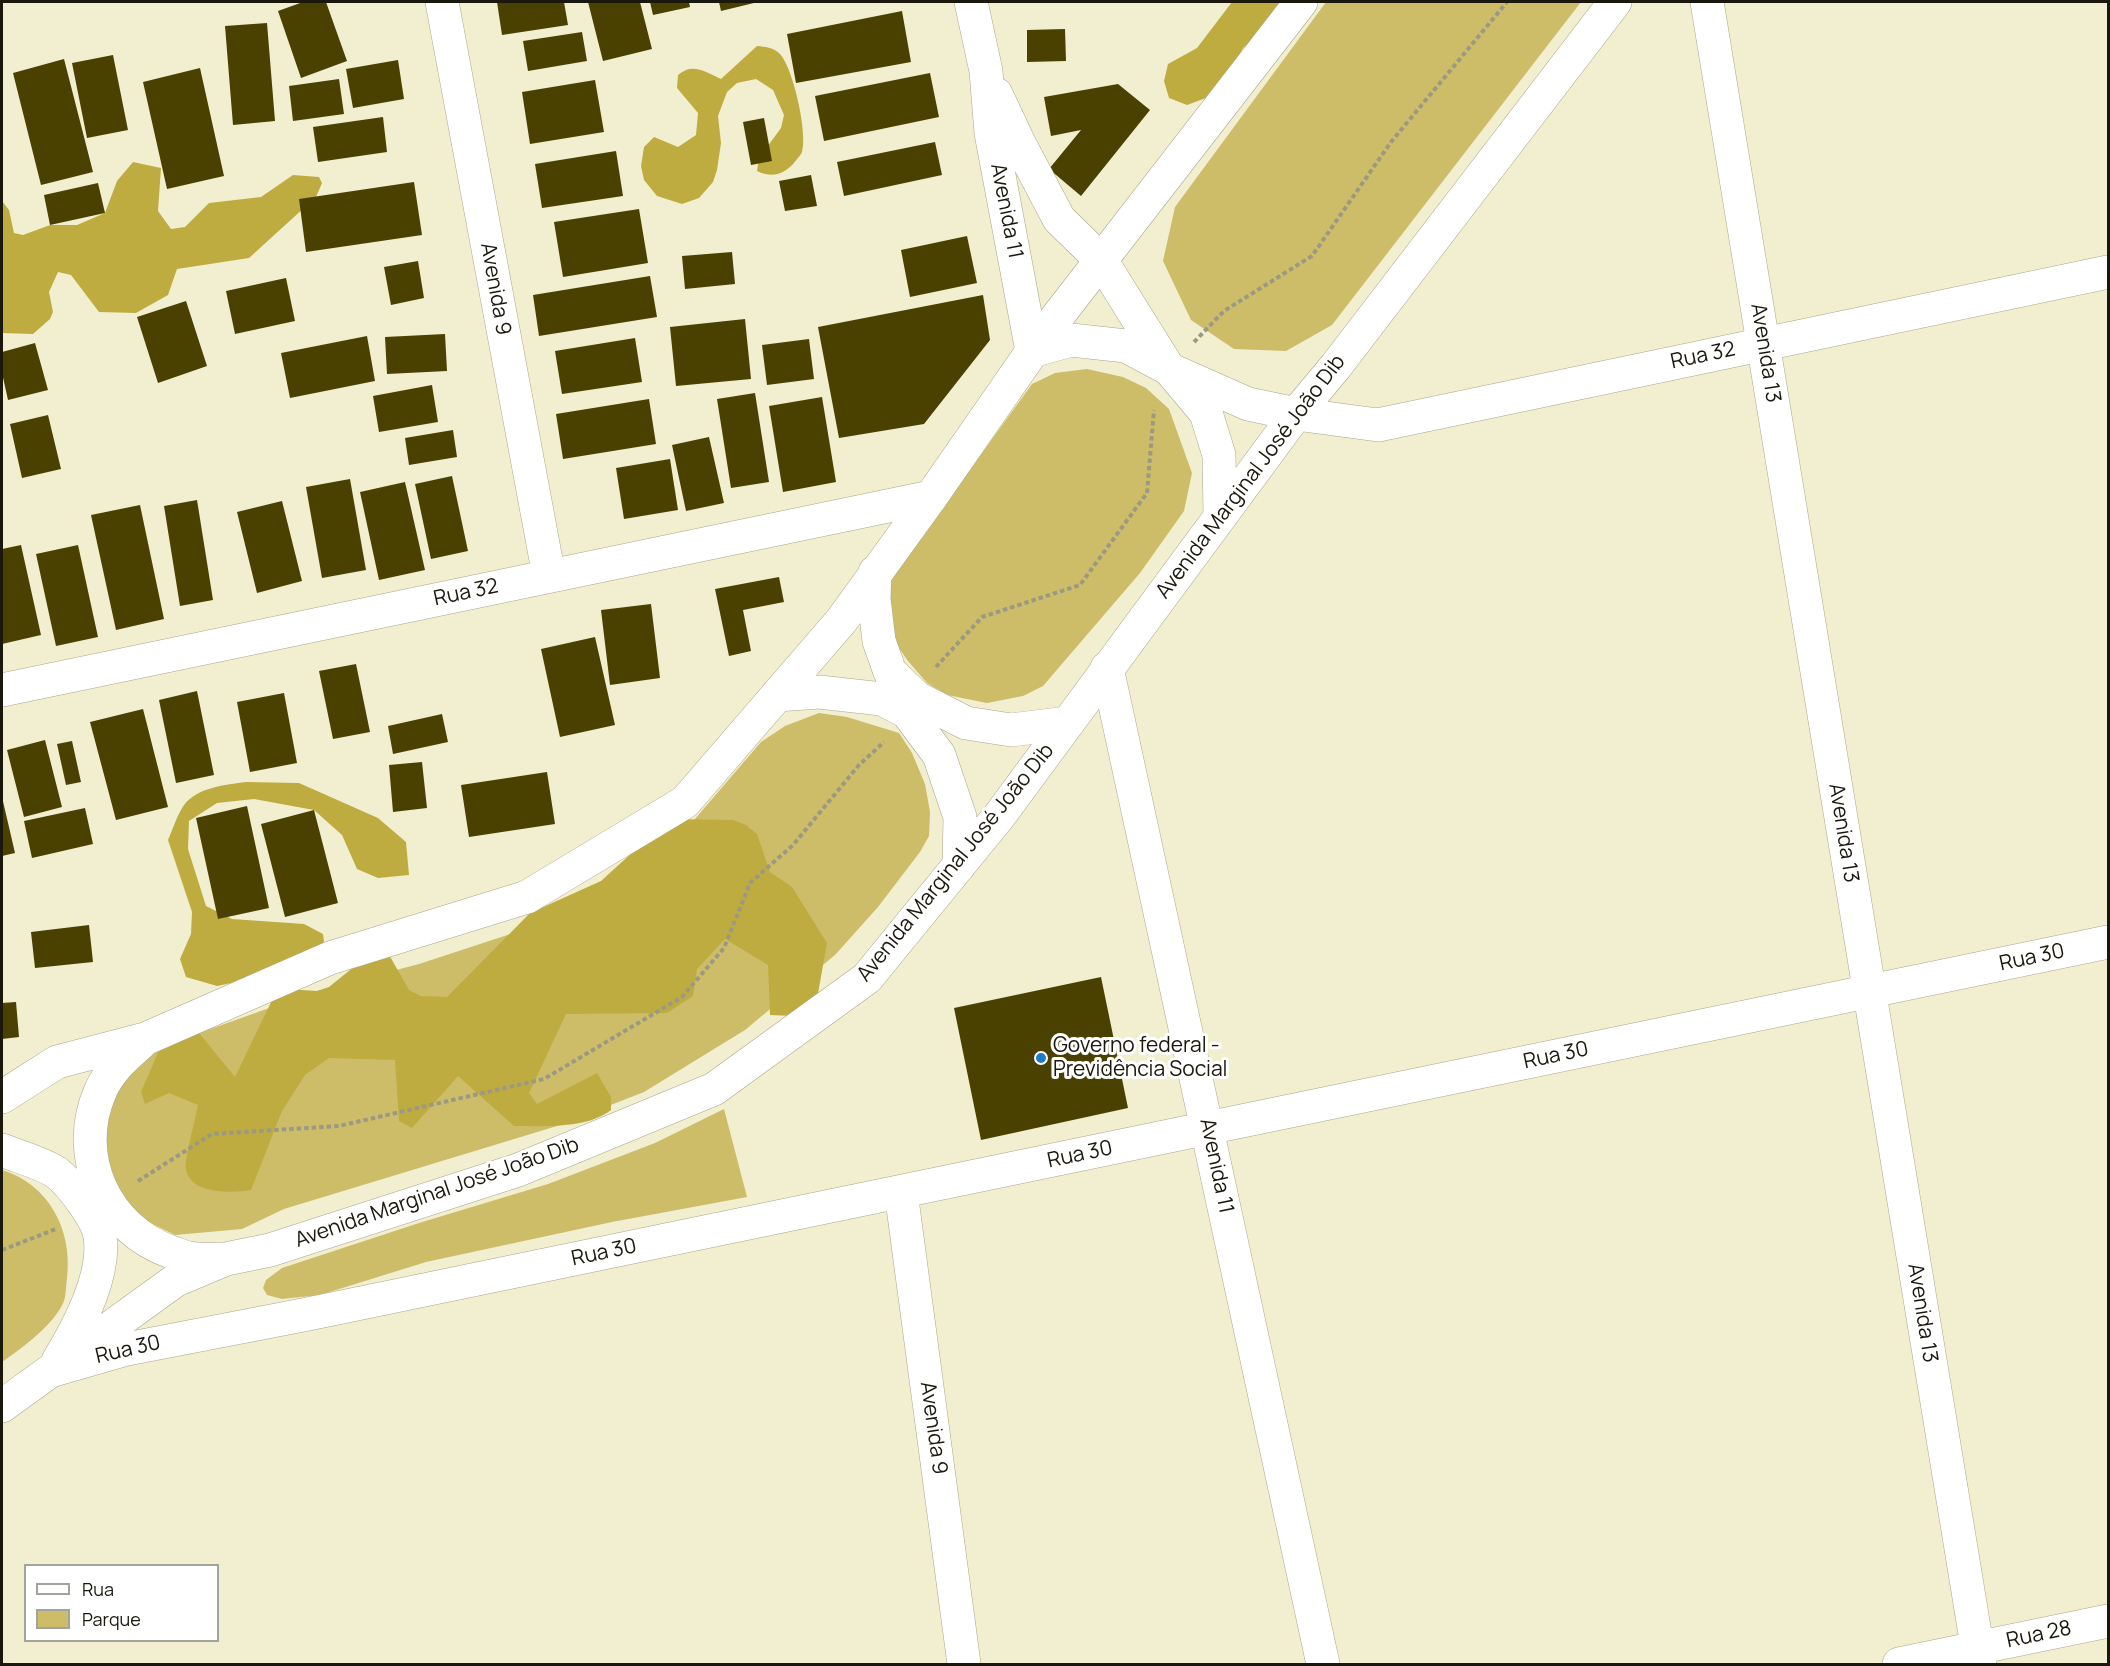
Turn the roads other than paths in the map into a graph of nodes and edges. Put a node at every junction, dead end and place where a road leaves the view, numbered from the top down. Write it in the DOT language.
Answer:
graph roads {
  1 [pos="442,2"];
  2 [pos="971,2"];
  3 [pos="1301,2"];
  4 [pos="1615,2"];
  5 [pos="1707,2"];
  6 [pos="986,71"];
  7 [pos="1101,260"];
  8 [pos="2109,272"];
  9 [pos="1763,343"];
  10 [pos="1032,351"];
  11 [pos="1169,369"];
  12 [pos="1296,414"];
  13 [pos="931,497"];
  14 [pos="1220,516"];
  15 [pos="875,572"];
  16 [pos="549,576"];
  17 [pos="1107,668"];
  18 [pos="2,690"];
  19 [pos="777,695"];
  20 [pos="1068,723"];
  21 [pos="959,866"];
  22 [pos="2109,942"];
  23 [pos="1869,992"];
  24 [pos="146,1039"];
  25 [pos="2,1097"];
  26 [pos="1208,1128"];
  27 [pos="2,1150"];
  28 [pos="901,1192"];
  29 [pos="226,1259"];
  30 [pos="52,1370"];
  31 [pos="2,1406"];
  32 [pos="2109,1621"];
  33 [pos="1978,1656"];
  34 [pos="964,1665"];
  35 [pos="1323,1665"];
  36 [pos="1899,1665"];
  1 -- 16 [label="street, Avenida 9"];
  2 -- 6 [label="street, Avenida 11"];
  3 -- 7 [label="street"];
  4 -- 12 [label="street, Avenida Marginal José João Dib"];
  5 -- 9 [label="street, Avenida 13"];
  6 -- 7 [label="street, Avenida 11"];
  6 -- 10 [label="street, Avenida 11"];
  7 -- 10 [label="street"];
  7 -- 11 [label="street, Avenida 11"];
  8 -- 9 [label="street, Rua 32"];
  9 -- 12 [label="street, Rua 32"];
  9 -- 23 [label="street, Avenida 13"];
  10 -- 11 [label="street, Rua 32"];
  10 -- 13 [label="street"];
  11 -- 12 [label="street, Rua 32"];
  11 -- 14 [label="street"];
  12 -- 14 [label="street, Avenida Marginal José João Dib"];
  13 -- 15 [label="street"];
  13 -- 16 [label="street, Rua 32"];
  14 -- 17 [label="street, Avenida Marginal José João Dib"];
  15 -- 19 [label="street"];
  15 -- 20 [label="street"];
  16 -- 18 [label="street, Rua 32"];
  17 -- 20 [label="street, Avenida Marginal José João Dib"];
  17 -- 26 [label="street, Avenida 11"];
  19 -- 21 [label="street"];
  19 -- 24 [label="street"];
  20 -- 21 [label="street, Avenida Marginal José João Dib"];
  21 -- 29 [label="street, Avenida Marginal José João Dib"];
  22 -- 23 [label="street, Rua 30"];
  23 -- 26 [label="street, Rua 30"];
  23 -- 33 [label="street, Avenida 13"];
  24 -- 25 [label="street"];
  24 -- 29 [label="street"];
  26 -- 28 [label="street, Rua 30"];
  26 -- 35 [label="street, Avenida 11"];
  27 -- 30 [label="street"];
  28 -- 30 [label="street, Rua 30"];
  28 -- 34 [label="street, Avenida 9"];
  29 -- 30 [label="street, Avenida Marginal José João Dib"];
  30 -- 31 [label="street, Avenida Marginal José João Dib"];
  32 -- 33 [label="street, Rua 28"];
  33 -- 36 [label="street, Rua 28"];
}
